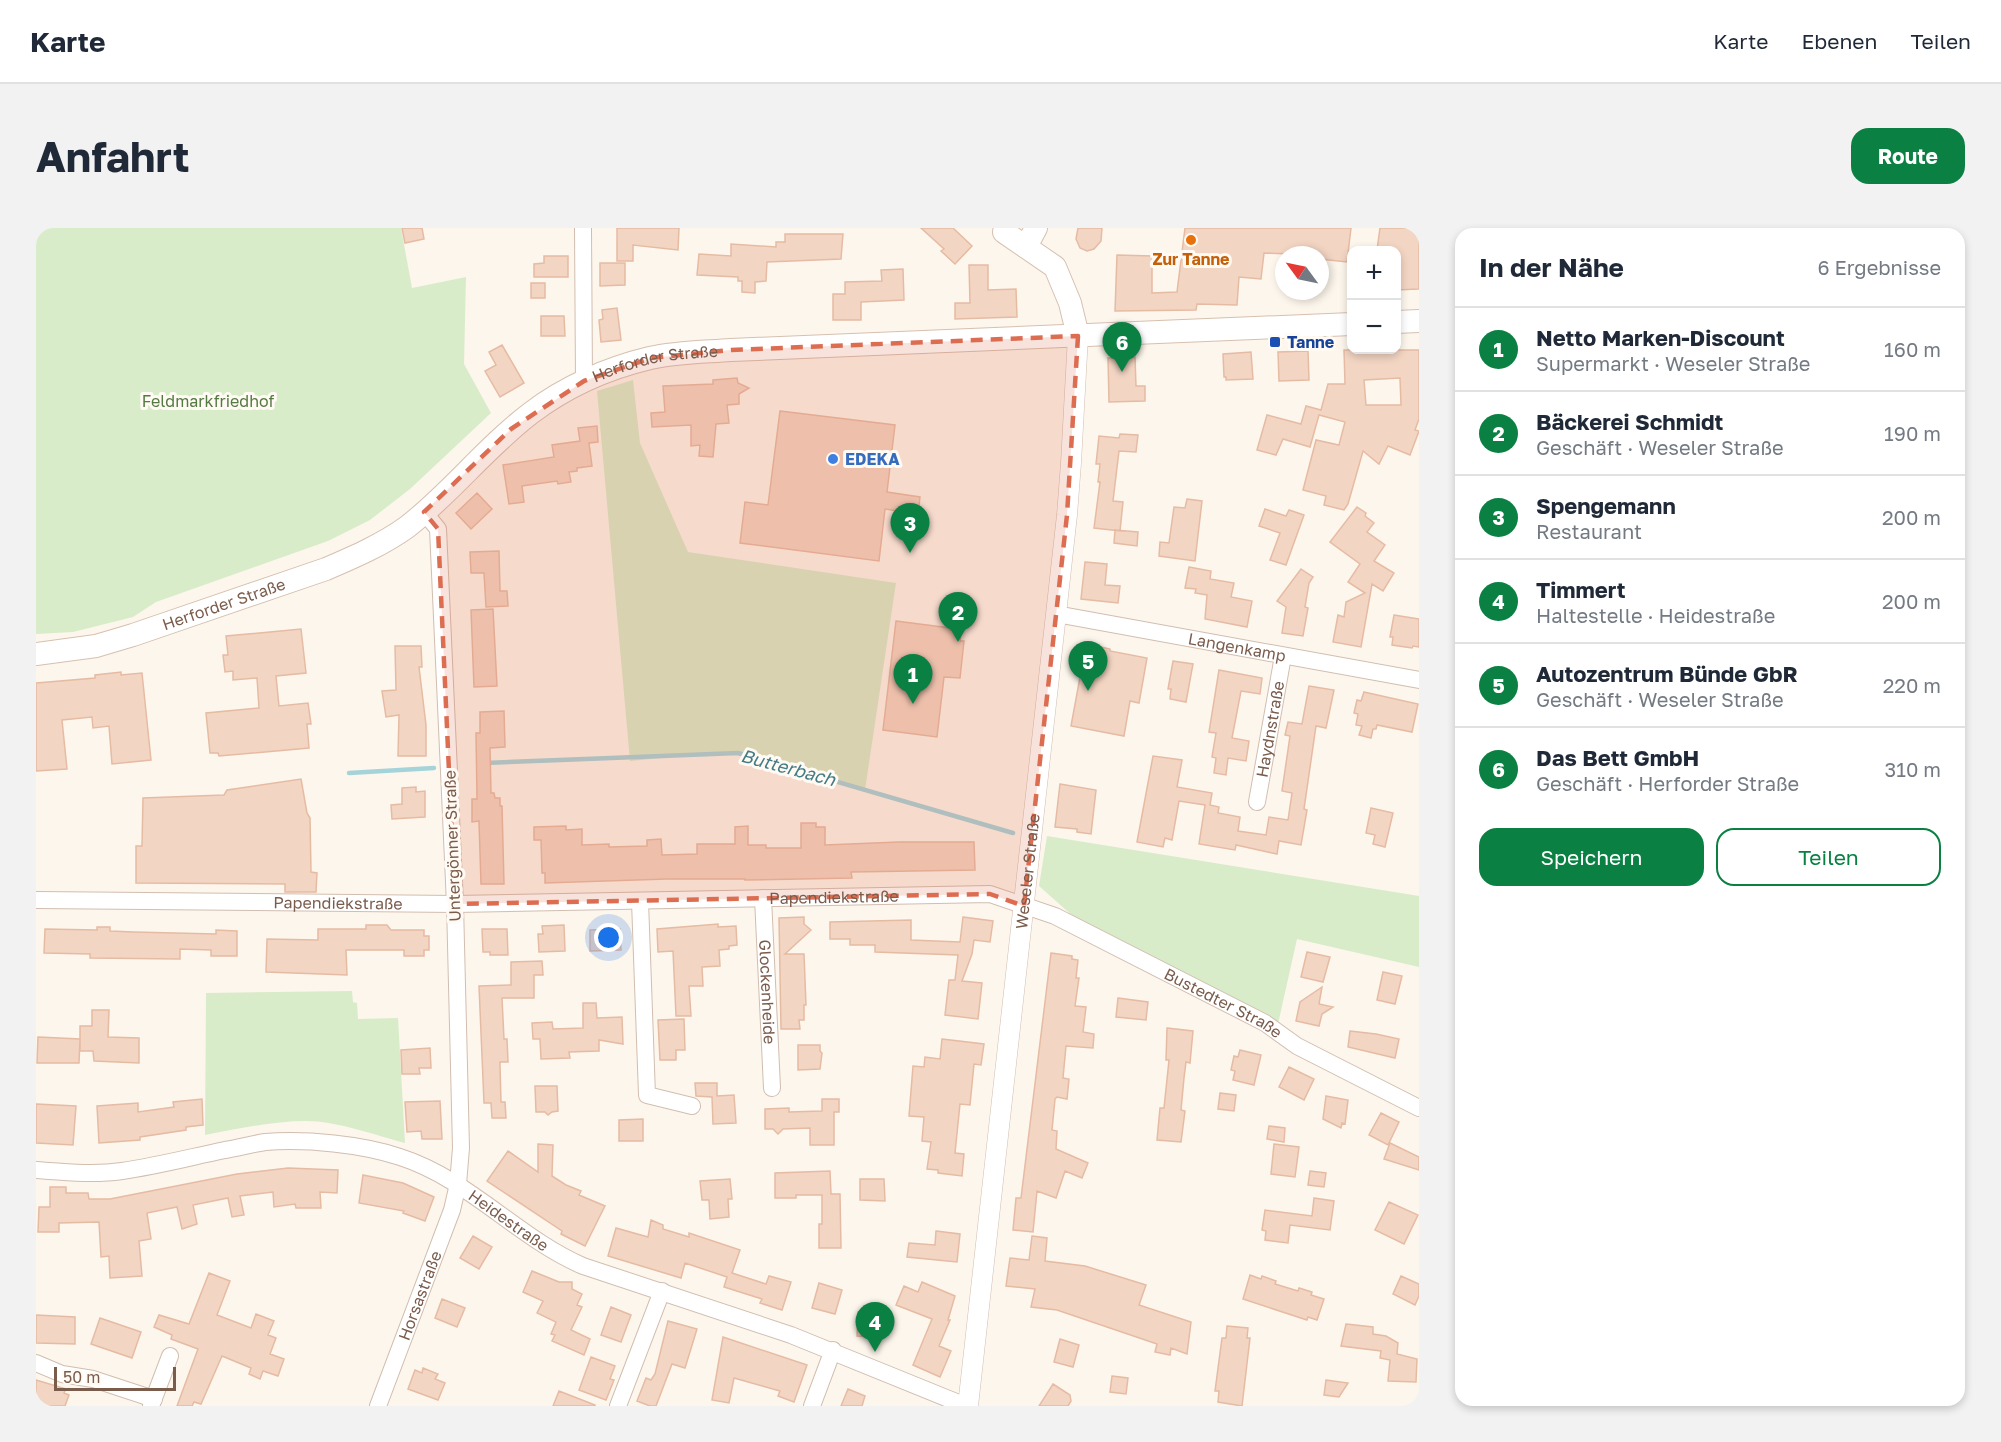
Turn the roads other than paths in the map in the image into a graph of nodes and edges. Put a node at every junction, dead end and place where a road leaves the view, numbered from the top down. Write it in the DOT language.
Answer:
graph roads {
  1 [pos="583,228"];
  2 [pos="1003,229"];
  3 [pos="1031,237"];
  4 [pos="1419,321"];
  5 [pos="1401,322"];
  6 [pos="1347,324"];
  7 [pos="1078,336"];
  8 [pos="584,381"];
  9 [pos="424,512"];
  10 [pos="1056,614"];
  11 [pos="36,654"];
  12 [pos="1283,656"];
  13 [pos="1419,680"];
  14 [pos="1257,802"];
  15 [pos="764,898"];
  16 [pos="36,900"];
  17 [pos="640,901"];
  18 [pos="455,904"];
  19 [pos="1024,906"];
  20 [pos="772,1088"];
  21 [pos="693,1106"];
  22 [pos="1419,1108"];
  23 [pos="36,1170"];
  24 [pos="458,1184"];
  25 [pos="662,1291"];
  26 [pos="833,1350"];
  27 [pos="170,1356"];
  28 [pos="36,1363"];
  29 [pos="153,1402"];
  30 [pos="378,1406"];
  31 [pos="618,1406"];
  32 [pos="812,1406"];
  33 [pos="967,1406"];
  1 -- 8 [label="street"];
  2 -- 3 [label="main road"];
  3 -- 7 [label="main road"];
  4 -- 5 [label="main road"];
  6 -- 7 [label="main road, Herforder Straße"];
  7 -- 8 [label="main road, Herforder Straße"];
  7 -- 10 [label="street, Weseler Straße"];
  8 -- 9 [label="main road, Herforder Straße"];
  9 -- 11 [label="main road, Herforder Straße"];
  9 -- 18 [label="street, Untergönner Straße"];
  10 -- 12 [label="street, Langenkamp"];
  10 -- 19 [label="street, Weseler Straße"];
  12 -- 13 [label="street, Langenkamp"];
  12 -- 14 [label="street, Haydnstraße"];
  15 -- 17 [label="street, Papendiekstraße"];
  15 -- 19 [label="street, Papendiekstraße"];
  15 -- 20 [label="street, Glockenheide"];
  16 -- 18 [label="street, Papendiekstraße"];
  17 -- 18 [label="street, Papendiekstraße"];
  17 -- 21 [label="street"];
  18 -- 24 [label="street, Untergönner Straße"];
  19 -- 22 [label="street, Bustedter Straße"];
  19 -- 33 [label="street, Weseler Straße"];
  23 -- 24 [label="street, Heidestraße"];
  24 -- 25 [label="street, Heidestraße"];
  24 -- 30 [label="street, Horsastraße"];
  25 -- 26 [label="street, Heidestraße"];
  25 -- 31 [label="street"];
  26 -- 32 [label="street"];
  26 -- 33 [label="street, Heidestraße"];
  27 -- 29 [label="street"];
  28 -- 29 [label="street"];
}
